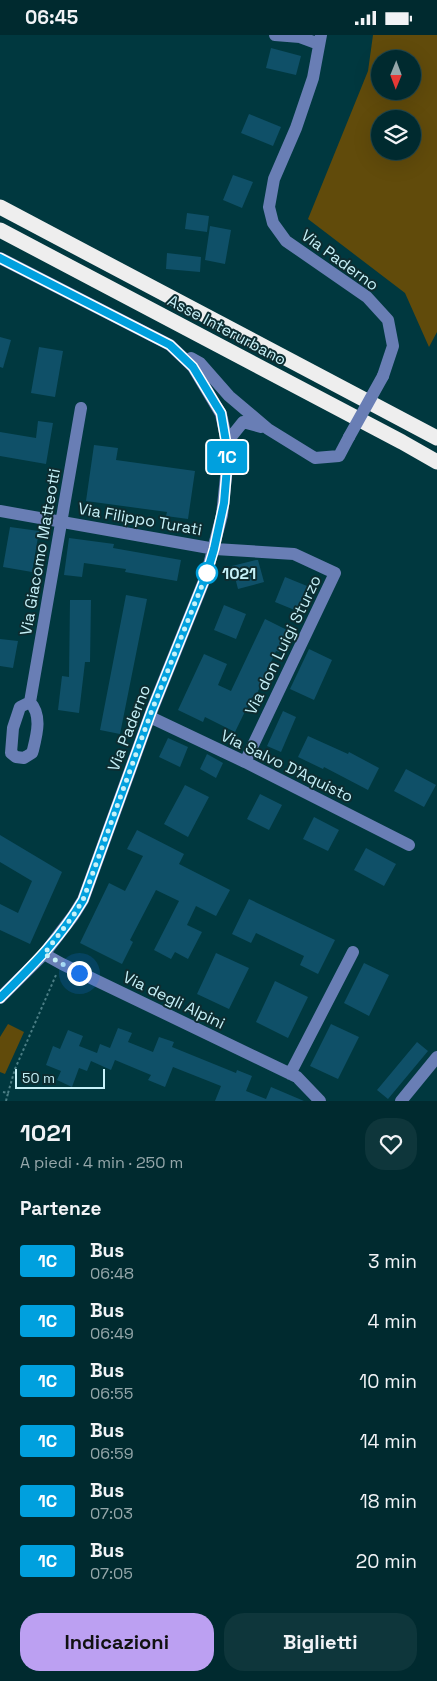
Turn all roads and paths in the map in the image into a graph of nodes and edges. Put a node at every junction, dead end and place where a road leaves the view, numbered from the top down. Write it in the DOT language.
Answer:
graph roads {
  1 [pos="275,35"];
  2 [pos="320,40"];
  3 [pos="0,207"];
  4 [pos="0,230"];
  5 [pos="0,258"];
  6 [pos="170,345"];
  7 [pos="211,396"];
  8 [pos="229,396"];
  9 [pos="81,408"];
  10 [pos="221,413"];
  11 [pos="244,422"];
  12 [pos="268,429"];
  13 [pos="437,438"];
  14 [pos="226,442"];
  15 [pos="437,462"];
  16 [pos="0,511"];
  17 [pos="61,522"];
  18 [pos="214,549"];
  19 [pos="30,702"];
  20 [pos="150,717"];
  21 [pos="245,762"];
  22 [pos="409,845"];
  23 [pos="353,952"];
  24 [pos="44,954"];
  25 [pos="62,964"];
  26 [pos="0,998"];
  27 [pos="437,1057"];
  28 [pos="290,1074"];
  29 [pos="3,1092"];
  30 [pos="8,1093"];
  31 [pos="6,1101"];
  32 [pos="320,1101"];
  33 [pos="401,1101"];
  1 -- 2 [label="street"];
  2 -- 12 [label="street, Via Paderno, bridge"];
  3 -- 13 [label="highway, Asse Interurbano"];
  4 -- 15 [label="highway, Asse Interurbano"];
  5 -- 6 [label="street, Via Paderno"];
  6 -- 7 [label="street, Via Paderno"];
  6 -- 8 [label="street, Via Paderno"];
  7 -- 8 [label="street"];
  7 -- 10 [label="street, Via Paderno"];
  8 -- 12 [label="street, Via Paderno"];
  9 -- 17 [label="street, Via Giacomo Matteotti"];
  10 -- 11 [label="street, Via Paderno"];
  10 -- 14 [label="street, Via Paderno"];
  11 -- 12 [label="street, Via Paderno"];
  11 -- 14 [label="street"];
  14 -- 18 [label="street, Via Paderno"];
  16 -- 17 [label="street, Via Filippo Turati"];
  17 -- 18 [label="street, Via Filippo Turati"];
  17 -- 19 [label="street, Via Giacomo Matteotti"];
  18 -- 20 [label="street, Via Paderno"];
  18 -- 21 [label="street, Via don Luigi Sturzo"];
  20 -- 21 [label="street, Via Salvo D'Aquisto"];
  20 -- 24 [label="street, Via Paderno"];
  21 -- 22 [label="street, Via Salvo D'Aquisto"];
  23 -- 28 [label="street"];
  24 -- 25 [label="street, Via degli Alpini"];
  24 -- 26 [label="street, Via Paderno"];
  25 -- 28 [label="street, Via degli Alpini"];
  25 -- 30 [label="path"];
  27 -- 33 [label="street"];
  28 -- 32 [label="street, Via degli Alpini"];
  29 -- 30 [label="path"];
  30 -- 31 [label="path"];
}
